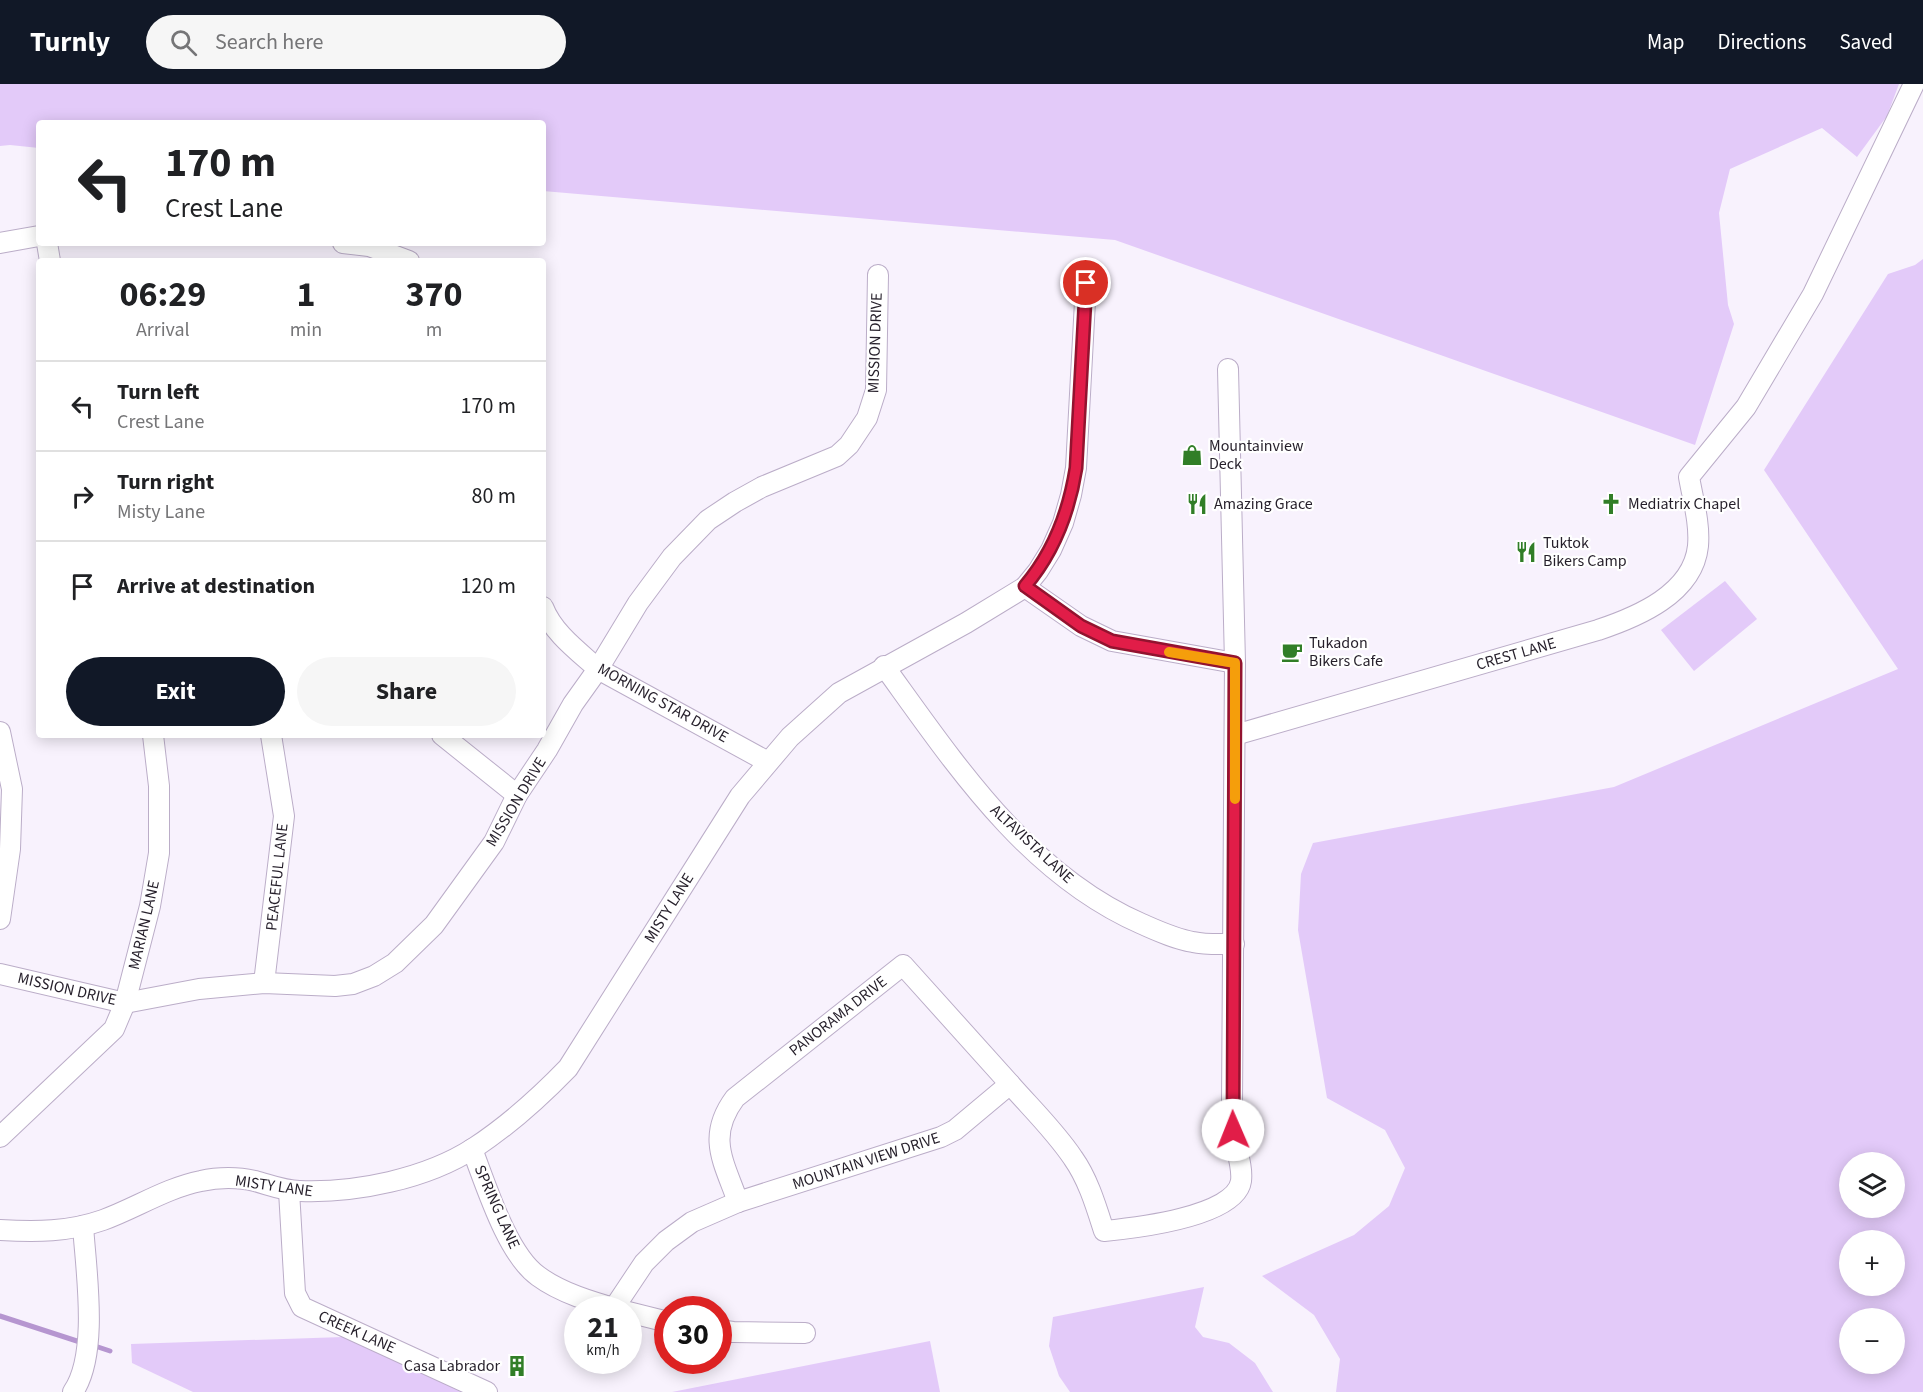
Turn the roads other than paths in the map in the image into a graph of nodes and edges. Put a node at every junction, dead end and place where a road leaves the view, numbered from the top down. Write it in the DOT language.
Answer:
graph roads {
  1 [pos="1914,84"];
  2 [pos="36,237"];
  3 [pos="0,243"];
  4 [pos="350,246"];
  5 [pos="368,253"];
  6 [pos="394,258"];
  7 [pos="878,275"];
  8 [pos="1086,283"];
  9 [pos="1228,369"];
  10 [pos="1025,586"];
  11 [pos="546,612"];
  12 [pos="1235,663"];
  13 [pos="884,666"];
  14 [pos="598,669"];
  15 [pos="0,732"];
  16 [pos="1235,735"];
  17 [pos="153,738"];
  18 [pos="271,738"];
  19 [pos="445,738"];
  20 [pos="768,762"];
  21 [pos="517,795"];
  22 [pos="0,919"];
  23 [pos="1234,944"];
  24 [pos="0,974"];
  25 [pos="264,983"];
  26 [pos="125,1003"];
  27 [pos="1010,1083"];
  28 [pos="0,1137"];
  29 [pos="472,1149"];
  30 [pos="289,1191"];
  31 [pos="738,1202"];
  32 [pos="83,1226"];
  33 [pos="0,1230"];
  34 [pos="575,1296"];
  35 [pos="628,1296"];
  36 [pos="732,1332"];
  37 [pos="805,1333"];
  38 [pos="73,1392"];
  39 [pos="487,1392"];
  1 -- 16 [label="street, CREST LANE"];
  2 -- 3 [label="street"];
  4 -- 5 [label="street"];
  5 -- 6 [label="street"];
  7 -- 14 [label="street, MISSION DRIVE"];
  8 -- 10 [label="street, MISTY LANE"];
  9 -- 12 [label="street"];
  10 -- 12 [label="street"];
  10 -- 13 [label="street, MISTY LANE"];
  11 -- 14 [label="street, MORNING STAR DRIVE"];
  12 -- 16 [label="street"];
  13 -- 20 [label="street, MISTY LANE"];
  13 -- 23 [label="street, ALTAVISTA LANE"];
  14 -- 20 [label="street, MORNING STAR DRIVE"];
  14 -- 21 [label="street, MISSION DRIVE"];
  15 -- 22 [label="street"];
  16 -- 23 [label="street"];
  17 -- 26 [label="street, MARIAN LANE"];
  18 -- 25 [label="street, PEACEFUL LANE"];
  19 -- 21 [label="street"];
  20 -- 29 [label="street, MISTY LANE"];
  21 -- 25 [label="street, MISSION DRIVE"];
  23 -- 27 [label="street"];
  24 -- 26 [label="street, MISSION DRIVE"];
  25 -- 26 [label="street, MISSION DRIVE"];
  26 -- 28 [label="street, MARIAN LANE"];
  27 -- 31 [label="street, MOUNTAIN VIEW DRIVE"];
  27 -- 31 [label="street, PANORAMA DRIVE"];
  29 -- 30 [label="street, MISTY LANE"];
  29 -- 34 [label="street, SPRING LANE"];
  30 -- 32 [label="street, MISTY LANE"];
  30 -- 39 [label="street, CREEK LANE"];
  31 -- 35 [label="street, MOUNTAIN VIEW DRIVE"];
  32 -- 33 [label="street, MISTY LANE"];
  32 -- 38 [label="street"];
  36 -- 37 [label="street"];
}
